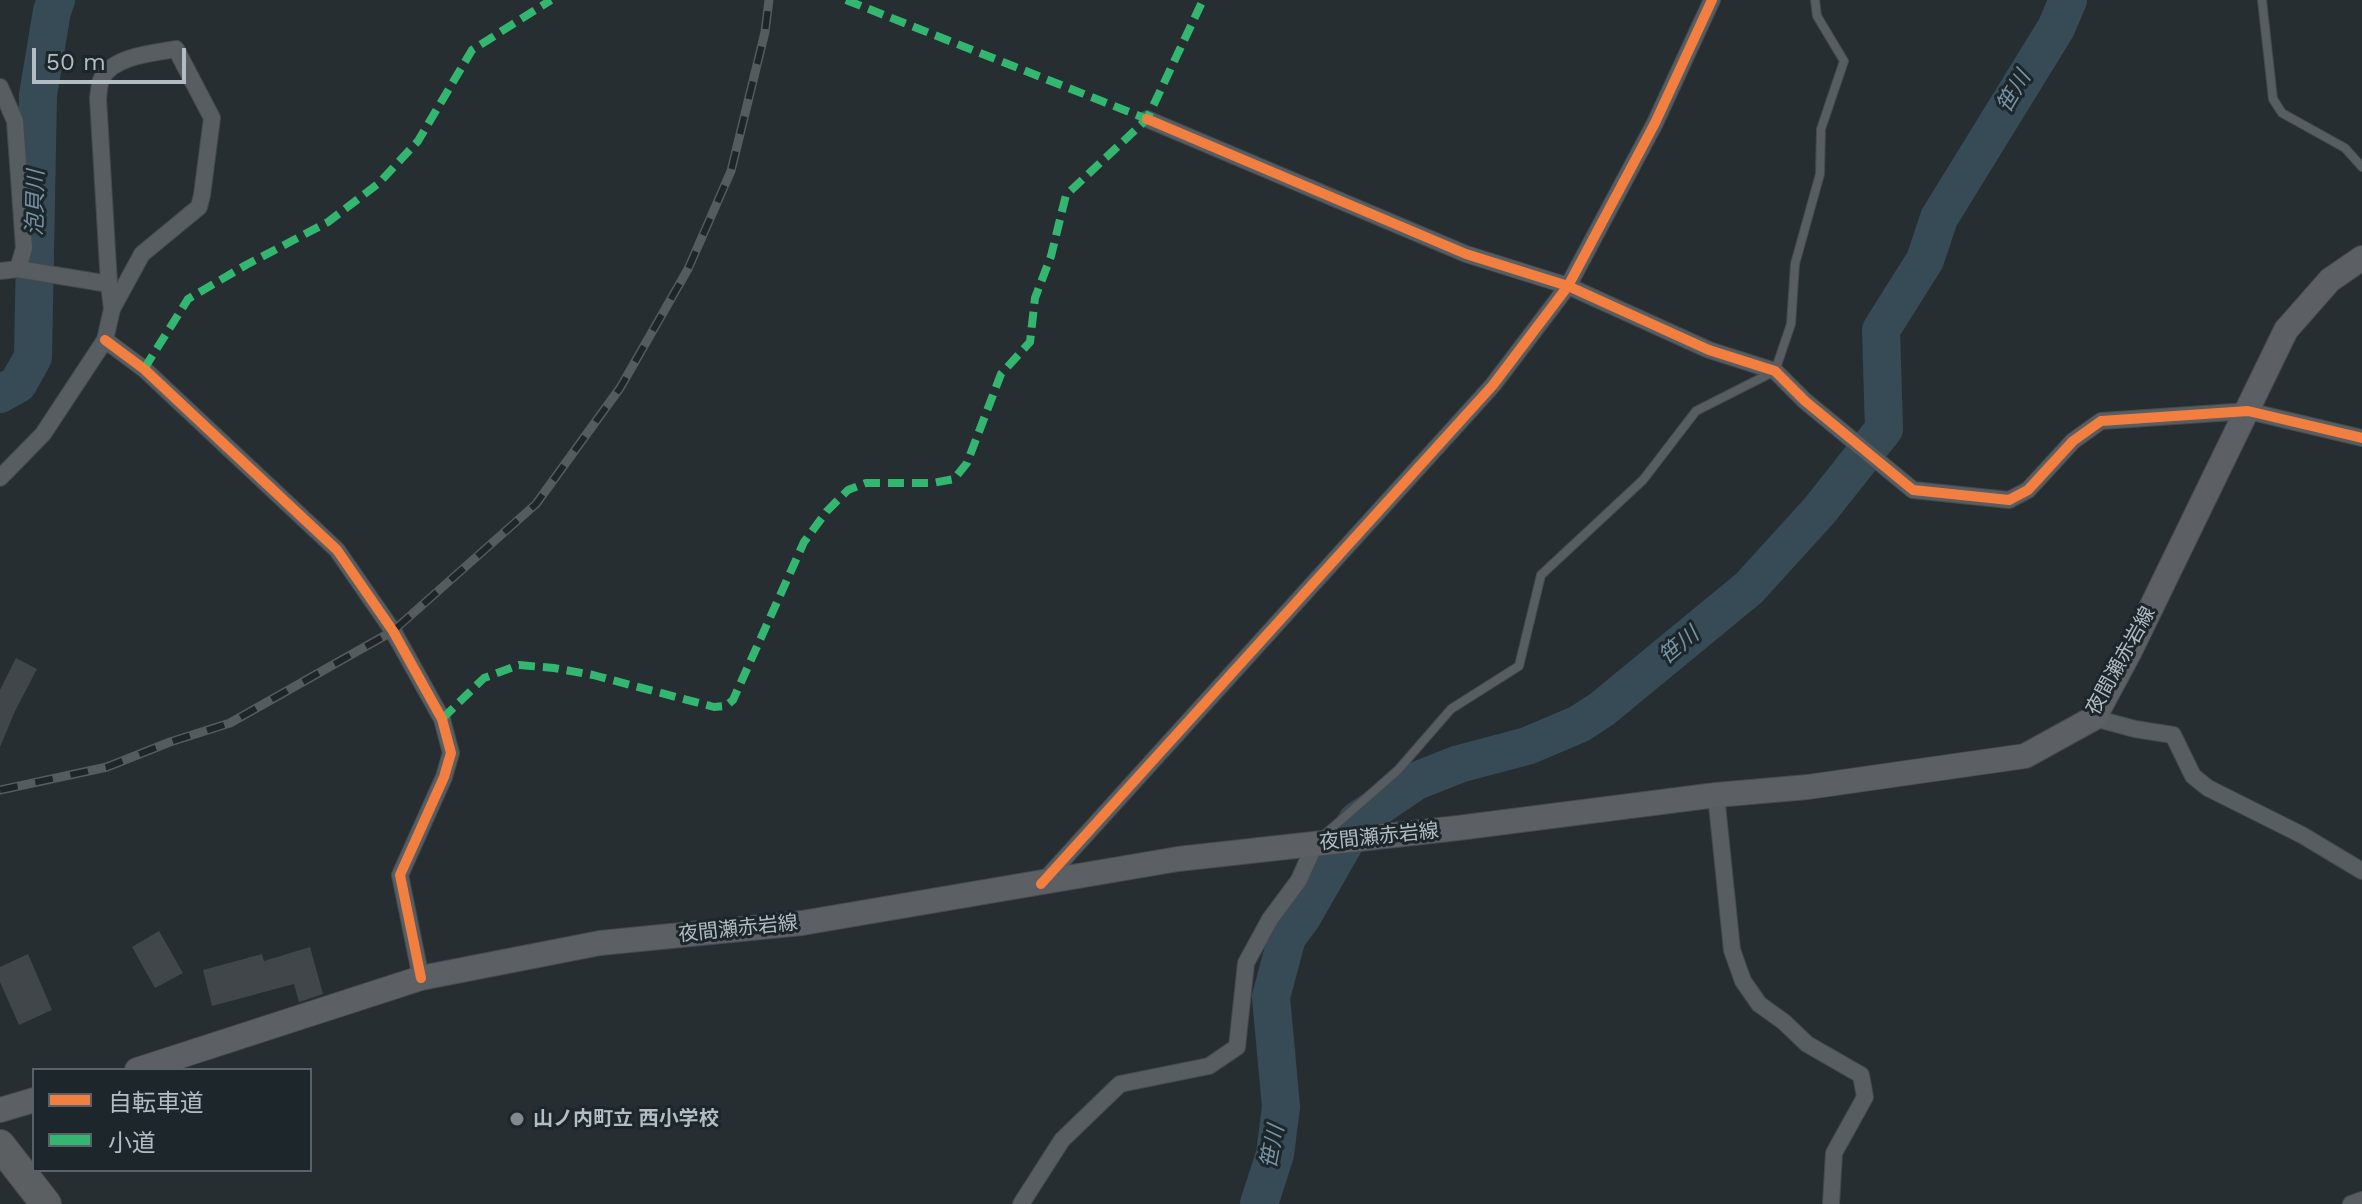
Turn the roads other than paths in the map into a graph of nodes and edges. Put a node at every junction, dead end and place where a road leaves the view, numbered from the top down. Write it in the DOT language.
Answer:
graph roads {
  1 [pos="1712,0"];
  2 [pos="1815,0"];
  3 [pos="2262,0"];
  4 [pos="0,87"];
  5 [pos="1147,119"];
  6 [pos="2362,167"];
  7 [pos="2362,258"];
  8 [pos="22,270"];
  9 [pos="0,271"];
  10 [pos="109,284"];
  11 [pos="1568,286"];
  12 [pos="112,309"];
  13 [pos="105,340"];
  14 [pos="1775,371"];
  15 [pos="2248,411"];
  16 [pos="2362,438"];
  17 [pos="0,478"];
  18 [pos="2094,718"];
  19 [pos="1716,795"];
  20 [pos="1322,843"];
  21 [pos="2362,871"];
  22 [pos="1041,884"];
  23 [pos="421,978"];
  24 [pos="143,1068"];
  25 [pos="32,1101"];
  26 [pos="0,1110"];
  27 [pos="0,1145"];
  28 [pos="2362,1200"];
  29 [pos="46,1204"];
  30 [pos="1021,1204"];
  31 [pos="1831,1204"];
  32 [pos="2351,1204"];
  1 -- 11 [label="street"];
  2 -- 14 [label="lane"];
  3 -- 6 [label="lane"];
  4 -- 8 [label="street"];
  5 -- 11 [label="street"];
  7 -- 15 [label="main road, 夜間瀬赤岩線"];
  8 -- 9 [label="street"];
  8 -- 10 [label="street"];
  10 -- 12 [label="street"];
  10 -- 12 [label="street"];
  11 -- 14 [label="street"];
  11 -- 22 [label="street"];
  12 -- 13 [label="street"];
  13 -- 17 [label="street"];
  13 -- 23 [label="street"];
  14 -- 15 [label="street"];
  14 -- 20 [label="lane"];
  15 -- 16 [label="street"];
  15 -- 18 [label="main road, 夜間瀬赤岩線"];
  18 -- 19 [label="main road, 夜間瀬赤岩線"];
  18 -- 21 [label="street"];
  19 -- 20 [label="main road, 夜間瀬赤岩線"];
  19 -- 31 [label="street"];
  20 -- 22 [label="main road, 夜間瀬赤岩線"];
  20 -- 30 [label="street"];
  22 -- 23 [label="main road, 夜間瀬赤岩線"];
  23 -- 24 [label="main road, 夜間瀬赤岩線"];
  25 -- 26 [label="main road"];
  27 -- 29 [label="highway"];
  28 -- 32 [label="street"];
}
